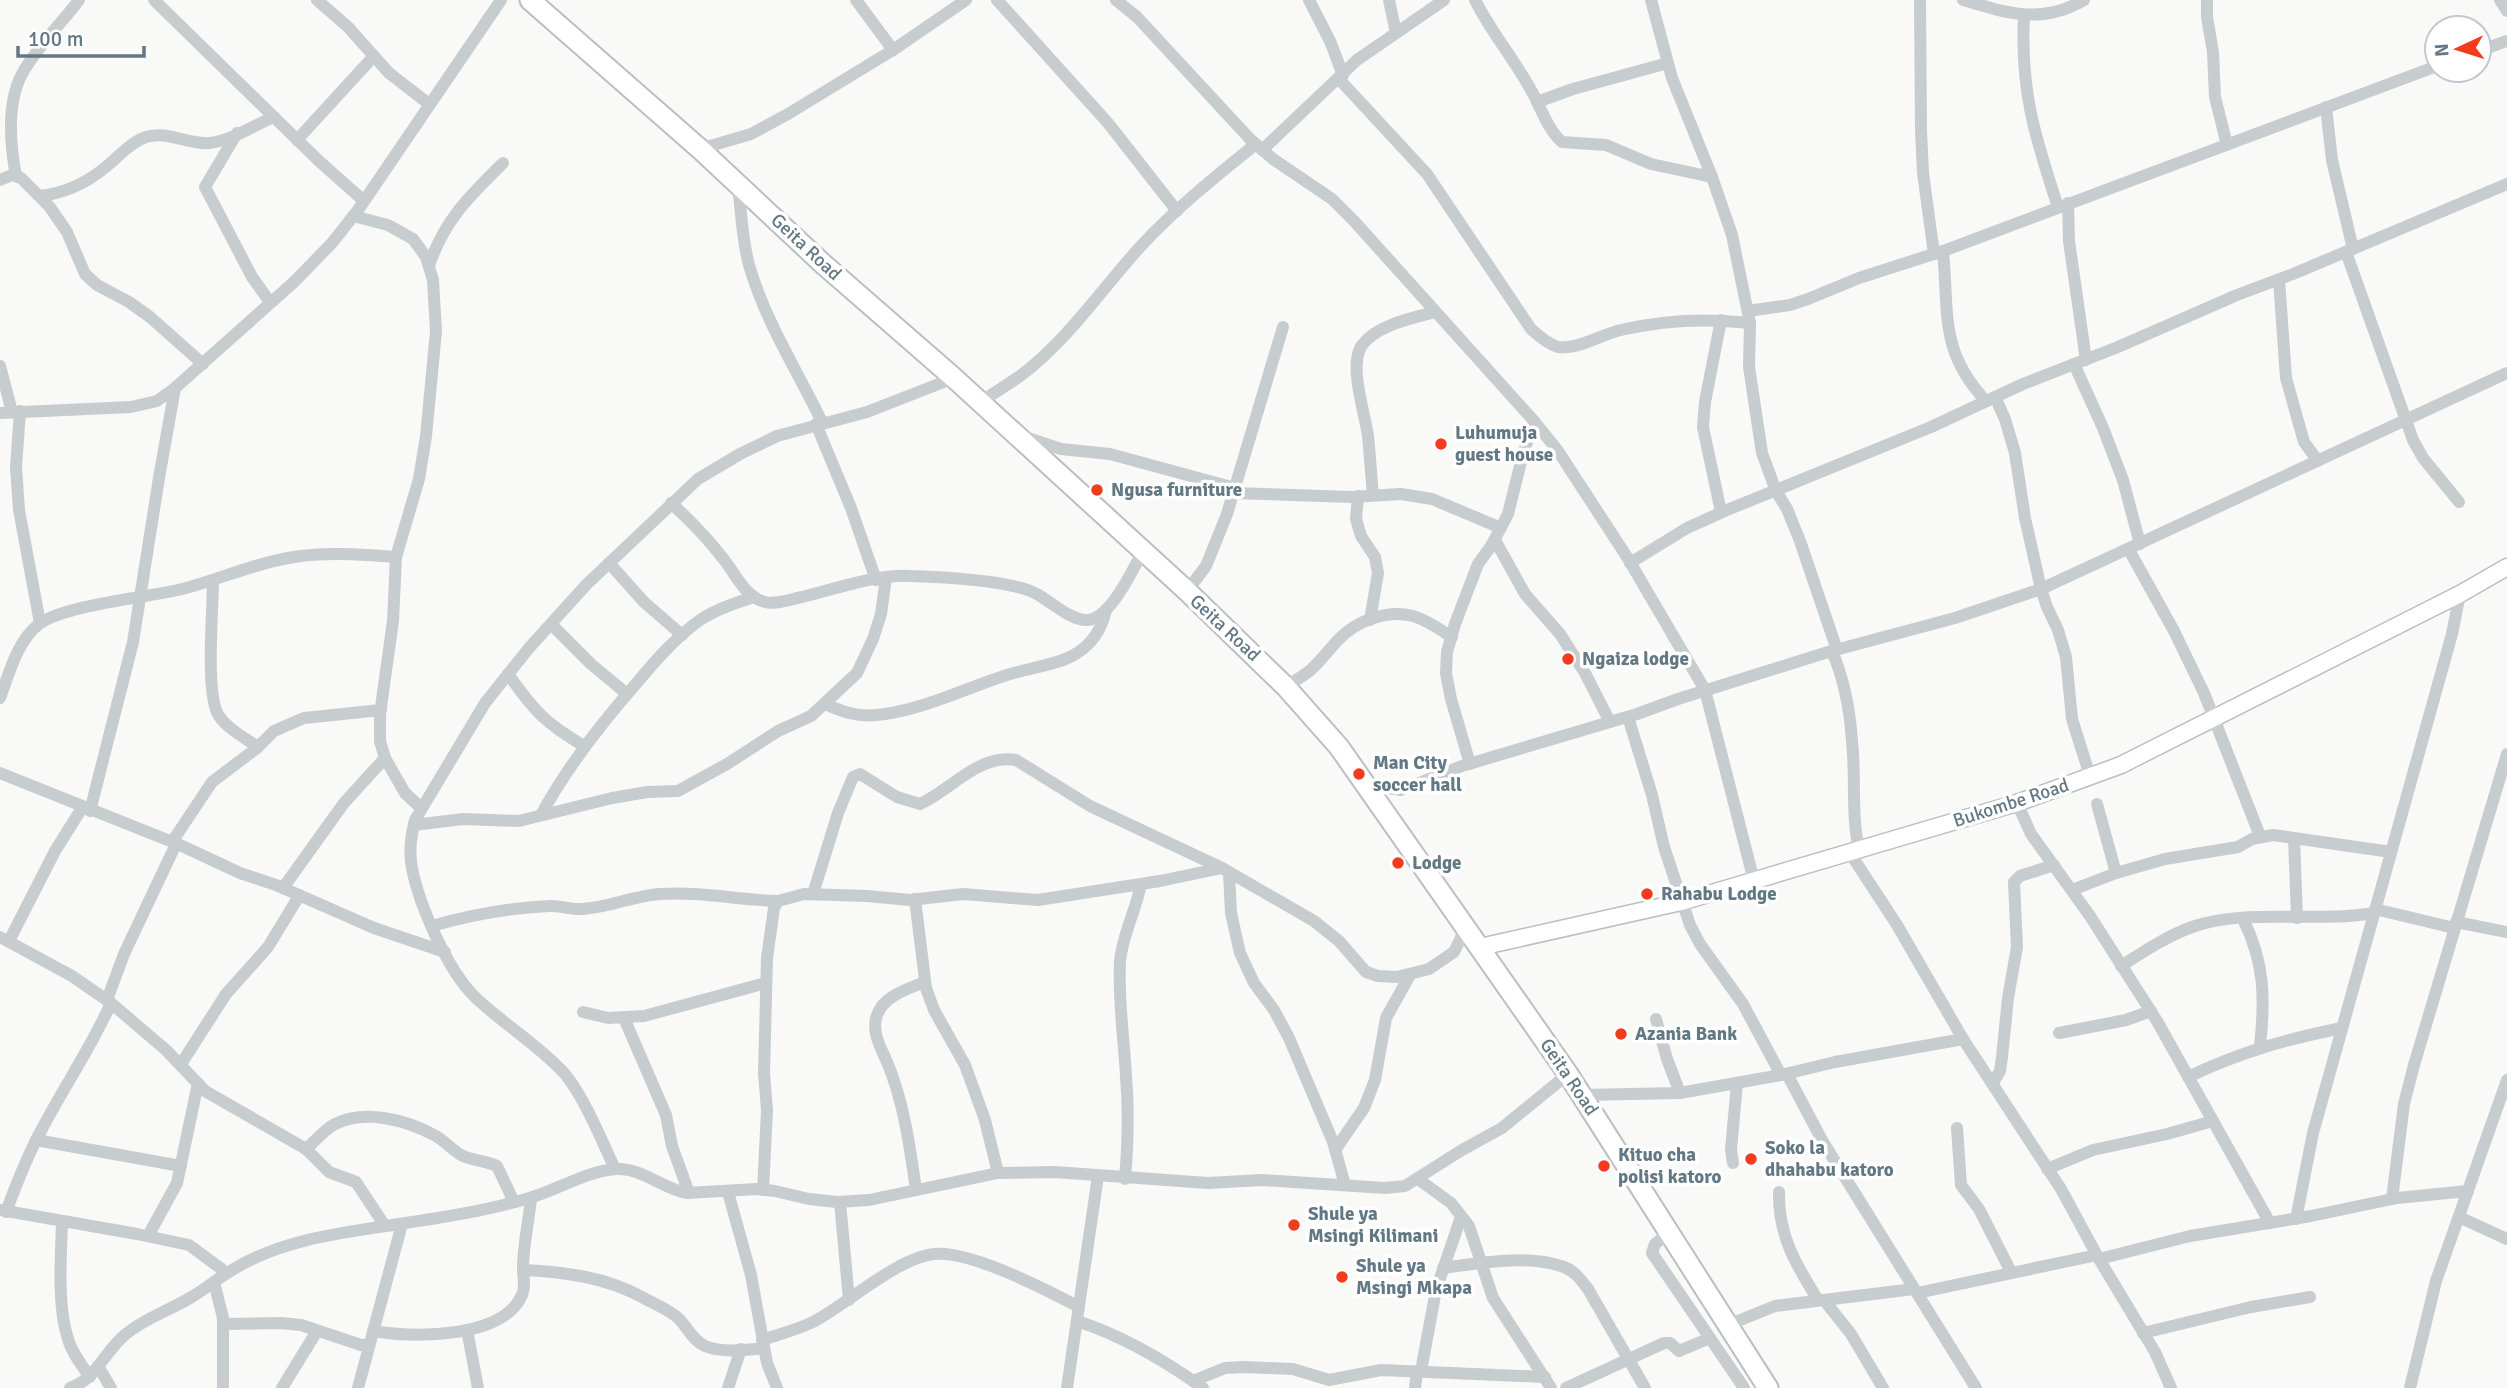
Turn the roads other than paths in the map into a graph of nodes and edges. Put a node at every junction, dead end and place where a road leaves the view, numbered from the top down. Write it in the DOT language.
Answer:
graph roads {
  1 [pos="79,0"];
  2 [pos="155,0"];
  3 [pos="317,0"];
  4 [pos="500,0"];
  5 [pos="530,0"];
  6 [pos="856,0"];
  7 [pos="965,0"];
  8 [pos="997,0"];
  9 [pos="1116,0"];
  10 [pos="1308,0"];
  11 [pos="1389,0"];
  12 [pos="1444,0"];
  13 [pos="1475,0"];
  14 [pos="1651,0"];
  15 [pos="1920,0"];
  16 [pos="1963,0"];
  17 [pos="2084,0"];
  18 [pos="2207,0"];
  19 [pos="2500,0"];
  20 [pos="2507,11"];
  21 [pos="2024,15"];
  22 [pos="1396,33"];
  23 [pos="893,50"];
  24 [pos="373,58"];
  25 [pos="1668,63"];
  26 [pos="2423,71"];
  27 [pos="1341,77"];
  28 [pos="1537,102"];
  29 [pos="429,104"];
  30 [pos="2326,107"];
  31 [pos="274,117"];
  32 [pos="237,133"];
  33 [pos="297,140"];
  34 [pos="2227,145"];
  35 [pos="1259,147"];
  36 [pos="700,149"];
  37 [pos="503,163"];
  38 [pos="16,176"];
  39 [pos="1712,177"];
  40 [pos="0,180"];
  41 [pos="738,184"];
  42 [pos="2507,184"];
  43 [pos="40,196"];
  44 [pos="364,201"];
  45 [pos="2063,205"];
  46 [pos="1177,211"];
  47 [pos="353,216"];
  48 [pos="2349,250"];
  49 [pos="1938,252"];
  50 [pos="429,267"];
  51 [pos="2278,280"];
  52 [pos="271,302"];
  53 [pos="1435,312"];
  54 [pos="1749,317"];
  55 [pos="1721,320"];
  56 [pos="1283,327"];
  57 [pos="2080,362"];
  58 [pos="203,364"];
  59 [pos="0,366"];
  60 [pos="2507,373"];
  61 [pos="954,378"];
  62 [pos="175,388"];
  63 [pos="1990,399"];
  64 [pos="980,402"];
  65 [pos="11,412"];
  66 [pos="1534,421"];
  67 [pos="2405,421"];
  68 [pos="819,423"];
  69 [pos="1013,432"];
  70 [pos="2318,461"];
  71 [pos="1234,491"];
  72 [pos="1776,491"];
  73 [pos="1373,495"];
  74 [pos="1358,496"];
  75 [pos="2459,502"];
  76 [pos="671,503"];
  77 [pos="1721,512"];
  78 [pos="1498,534"];
  79 [pos="2134,547"];
  80 [pos="1143,551"];
  81 [pos="396,557"];
  82 [pos="609,563"];
  83 [pos="1630,563"];
  84 [pos="2507,567"];
  85 [pos="881,579"];
  86 [pos="213,581"];
  87 [pos="2041,589"];
  88 [pos="1187,591"];
  89 [pos="2459,594"];
  90 [pos="141,597"];
  91 [pos="754,597"];
  92 [pos="1105,610"];
  93 [pos="1370,620"];
  94 [pos="40,623"];
  95 [pos="551,624"];
  96 [pos="682,635"];
  97 [pos="1452,636"];
  98 [pos="1835,651"];
  99 [pos="508,674"];
  100 [pos="1285,686"];
  101 [pos="1705,690"];
  102 [pos="627,694"];
  103 [pos="0,698"];
  104 [pos="825,704"];
  105 [pos="381,710"];
  106 [pos="1628,717"];
  107 [pos="2215,719"];
  108 [pos="1610,722"];
  109 [pos="584,746"];
  110 [pos="258,747"];
  111 [pos="2507,754"];
  112 [pos="385,758"];
  113 [pos="1470,764"];
  114 [pos="0,774"];
  115 [pos="2090,776"];
  116 [pos="1366,785"];
  117 [pos="2017,803"];
  118 [pos="2097,804"];
  119 [pos="422,808"];
  120 [pos="86,810"];
  121 [pos="541,815"];
  122 [pos="414,825"];
  123 [pos="2260,836"];
  124 [pos="2294,838"];
  125 [pos="174,843"];
  126 [pos="1854,851"];
  127 [pos="2391,852"];
  128 [pos="2053,865"];
  129 [pos="1225,870"];
  130 [pos="2116,873"];
  131 [pos="1754,881"];
  132 [pos="1141,884"];
  133 [pos="283,888"];
  134 [pos="2072,890"];
  135 [pos="813,894"];
  136 [pos="299,896"];
  137 [pos="915,900"];
  138 [pos="778,901"];
  139 [pos="1681,902"];
  140 [pos="2374,911"];
  141 [pos="2297,918"];
  142 [pos="2243,919"];
  143 [pos="2455,925"];
  144 [pos="432,926"];
  145 [pos="1466,927"];
  146 [pos="2507,932"];
  147 [pos="3,940"];
  148 [pos="1480,947"];
  149 [pos="445,952"];
  150 [pos="2121,966"];
  151 [pos="1410,975"];
  152 [pos="766,982"];
  153 [pos="925,982"];
  154 [pos="109,1001"];
  155 [pos="583,1012"];
  156 [pos="2151,1012"];
  157 [pos="624,1018"];
  158 [pos="1656,1018"];
  159 [pos="2342,1028"];
  160 [pos="2059,1033"];
  161 [pos="1963,1039"];
  162 [pos="2260,1047"];
  163 [pos="181,1064"];
  164 [pos="1567,1073"];
  165 [pos="1784,1074"];
  166 [pos="2189,1077"];
  167 [pos="2507,1080"];
  168 [pos="198,1083"];
  169 [pos="1737,1083"];
  170 [pos="1993,1083"];
  171 [pos="1680,1093"];
  172 [pos="1581,1095"];
  173 [pos="2213,1121"];
  174 [pos="1957,1128"];
  175 [pos="36,1140"];
  176 [pos="306,1149"];
  177 [pos="1335,1150"];
  178 [pos="1733,1163"];
  179 [pos="181,1166"];
  180 [pos="615,1169"];
  181 [pos="2047,1169"];
  182 [pos="998,1173"];
  183 [pos="1098,1176"];
  184 [pos="1125,1179"];
  185 [pos="1418,1179"];
  186 [pos="1345,1185"];
  187 [pos="763,1190"];
  188 [pos="916,1190"];
  189 [pos="2468,1191"];
  190 [pos="728,1192"];
  191 [pos="1779,1192"];
  192 [pos="689,1194"];
  193 [pos="531,1198"];
  194 [pos="2392,1199"];
  195 [pos="514,1202"];
  196 [pos="840,1202"];
  197 [pos="3,1211"];
  198 [pos="1461,1217"];
  199 [pos="2459,1217"];
  200 [pos="2296,1219"];
  201 [pos="62,1222"];
  202 [pos="2270,1223"];
  203 [pos="402,1224"];
  204 [pos="385,1226"];
  205 [pos="1669,1233"];
  206 [pos="148,1236"];
  207 [pos="2507,1239"];
  208 [pos="2098,1257"];
  209 [pos="1481,1263"];
  210 [pos="1443,1268"];
  211 [pos="523,1270"];
  212 [pos="2011,1272"];
  213 [pos="227,1273"];
  214 [pos="215,1282"];
  215 [pos="1916,1291"];
  216 [pos="2309,1297"];
  217 [pos="849,1300"];
  218 [pos="1821,1300"];
  219 [pos="1079,1307"];
  220 [pos="1077,1321"];
  221 [pos="224,1324"];
  222 [pos="1728,1325"];
  223 [pos="467,1330"];
  224 [pos="317,1331"];
  225 [pos="373,1331"];
  226 [pos="2143,1333"];
  227 [pos="1710,1338"];
  228 [pos="763,1344"];
  229 [pos="369,1345"];
  230 [pos="741,1349"];
  231 [pos="1628,1358"];
  232 [pos="1419,1371"];
  233 [pos="94,1372"];
  234 [pos="1373,1372"];
  235 [pos="1548,1383"];
  236 [pos="1198,1384"];
  237 [pos="70,1388"];
  238 [pos="111,1388"];
  239 [pos="223,1388"];
  240 [pos="282,1388"];
  241 [pos="358,1388"];
  242 [pos="478,1388"];
  243 [pos="728,1388"];
  244 [pos="777,1388"];
  245 [pos="1067,1388"];
  246 [pos="1350,1388"];
  247 [pos="1415,1388"];
  248 [pos="1566,1388"];
  249 [pos="1645,1388"];
  250 [pos="1744,1388"];
  251 [pos="1768,1388"];
  252 [pos="1883,1388"];
  253 [pos="1976,1388"];
  254 [pos="2171,1388"];
  255 [pos="2410,1388"];
  1 -- 38 [label="street"];
  2 -- 31 [label="street"];
  3 -- 24 [label="street"];
  4 -- 29 [label="street"];
  5 -- 36 [label="highway, Geita Road"];
  6 -- 23 [label="street"];
  7 -- 23 [label="street"];
  8 -- 46 [label="street"];
  9 -- 35 [label="street"];
  10 -- 27 [label="street"];
  11 -- 22 [label="street"];
  12 -- 22 [label="street"];
  13 -- 28 [label="street"];
  14 -- 25 [label="street"];
  15 -- 49 [label="street"];
  16 -- 21 [label="street"];
  17 -- 21 [label="street"];
  18 -- 34 [label="street"];
  19 -- 20 [label="street"];
  21 -- 45 [label="street"];
  22 -- 27 [label="street"];
  23 -- 36 [label="street"];
  24 -- 29 [label="street"];
  24 -- 33 [label="street"];
  25 -- 28 [label="street"];
  25 -- 39 [label="street"];
  26 -- 30 [label="street"];
  27 -- 35 [label="street"];
  27 -- 55 [label="street"];
  28 -- 39 [label="street"];
  29 -- 44 [label="street"];
  30 -- 34 [label="street"];
  30 -- 48 [label="street"];
  31 -- 32 [label="street"];
  31 -- 33 [label="street"];
  32 -- 43 [label="street"];
  32 -- 52 [label="street"];
  33 -- 44 [label="street"];
  34 -- 45 [label="street"];
  35 -- 46 [label="street"];
  35 -- 53 [label="street"];
  36 -- 41 [label="highway, Geita Road"];
  37 -- 50 [label="street"];
  38 -- 40 [label="street"];
  38 -- 43 [label="street"];
  39 -- 54 [label="street"];
  41 -- 61 [label="highway, Geita Road"];
  41 -- 68 [label="street"];
  42 -- 48 [label="street"];
  43 -- 58 [label="street"];
  44 -- 47 [label="street"];
  45 -- 49 [label="street"];
  45 -- 57 [label="street"];
  46 -- 64 [label="street"];
  47 -- 50 [label="street"];
  47 -- 52 [label="street"];
  48 -- 51 [label="street"];
  48 -- 67 [label="street"];
  49 -- 54 [label="street"];
  49 -- 63 [label="street"];
  50 -- 81 [label="street"];
  51 -- 57 [label="street"];
  51 -- 70 [label="street"];
  52 -- 58 [label="street"];
  53 -- 66 [label="street"];
  53 -- 73 [label="street"];
  54 -- 55 [label="street"];
  54 -- 72 [label="street"];
  55 -- 77 [label="street"];
  56 -- 71 [label="street"];
  57 -- 63 [label="street"];
  57 -- 79 [label="street"];
  58 -- 62 [label="street"];
  59 -- 65 [label="street"];
  60 -- 67 [label="street"];
  61 -- 64 [label="highway, Geita Road"];
  61 -- 68 [label="street"];
  62 -- 65 [label="street"];
  62 -- 90 [label="street"];
  63 -- 72 [label="street"];
  63 -- 87 [label="street"];
  64 -- 69 [label="highway, Geita Road"];
  65 -- 94 [label="street"];
  66 -- 78 [label="street"];
  66 -- 83 [label="street"];
  67 -- 70 [label="street"];
  67 -- 75 [label="street"];
  68 -- 76 [label="street"];
  68 -- 85 [label="street"];
  69 -- 71 [label="street"];
  69 -- 80 [label="highway, Geita Road"];
  70 -- 79 [label="street"];
  71 -- 74 [label="street"];
  71 -- 88 [label="street"];
  72 -- 77 [label="street"];
  72 -- 98 [label="street"];
  73 -- 74 [label="street"];
  73 -- 78 [label="street"];
  74 -- 93 [label="street"];
  76 -- 82 [label="street"];
  76 -- 91 [label="street"];
  77 -- 83 [label="street"];
  78 -- 97 [label="street"];
  78 -- 108 [label="street"];
  79 -- 87 [label="street"];
  79 -- 107 [label="street"];
  80 -- 88 [label="highway, Geita Road"];
  80 -- 92 [label="street"];
  81 -- 86 [label="street"];
  81 -- 105 [label="street"];
  82 -- 95 [label="street"];
  82 -- 96 [label="street"];
  83 -- 101 [label="street"];
  84 -- 89 [label="main road, Bukombe Road"];
  85 -- 91 [label="street"];
  85 -- 92 [label="street"];
  85 -- 104 [label="street"];
  86 -- 90 [label="street"];
  86 -- 110 [label="street"];
  87 -- 98 [label="street"];
  87 -- 115 [label="street"];
  88 -- 100 [label="highway, Geita Road"];
  89 -- 107 [label="main road, Bukombe Road"];
  89 -- 127 [label="street"];
  90 -- 94 [label="street"];
  90 -- 120 [label="street"];
  91 -- 96 [label="street"];
  92 -- 104 [label="street"];
  93 -- 97 [label="street"];
  93 -- 100 [label="street"];
  94 -- 103 [label="street"];
  95 -- 99 [label="street"];
  95 -- 102 [label="street"];
  96 -- 102 [label="street"];
  97 -- 113 [label="street"];
  98 -- 101 [label="street"];
  98 -- 126 [label="street"];
  99 -- 109 [label="street"];
  99 -- 119 [label="street"];
  100 -- 116 [label="highway, Geita Road"];
  101 -- 106 [label="street"];
  101 -- 131 [label="street"];
  102 -- 109 [label="street"];
  104 -- 121 [label="street"];
  105 -- 110 [label="street"];
  105 -- 112 [label="street"];
  106 -- 108 [label="street"];
  106 -- 139 [label="street"];
  107 -- 115 [label="main road, Bukombe Road"];
  107 -- 123 [label="street"];
  108 -- 113 [label="street"];
  109 -- 121 [label="street"];
  110 -- 125 [label="street"];
  111 -- 143 [label="street"];
  112 -- 119 [label="street"];
  112 -- 133 [label="street"];
  113 -- 116 [label="street"];
  114 -- 120 [label="street"];
  115 -- 117 [label="main road, Bukombe Road"];
  116 -- 145 [label="highway, Geita Road"];
  117 -- 126 [label="main road, Bukombe Road"];
  117 -- 128 [label="street"];
  118 -- 130 [label="street"];
  119 -- 122 [label="street"];
  120 -- 125 [label="street"];
  120 -- 147 [label="street"];
  121 -- 122 [label="street"];
  122 -- 144 [label="street"];
  123 -- 124 [label="street"];
  123 -- 130 [label="street"];
  124 -- 127 [label="street"];
  124 -- 141 [label="street"];
  125 -- 133 [label="street"];
  125 -- 154 [label="street"];
  126 -- 131 [label="main road, Bukombe Road"];
  126 -- 161 [label="street"];
  127 -- 140 [label="street"];
  128 -- 134 [label="street"];
  128 -- 170 [label="street"];
  129 -- 132 [label="street"];
  129 -- 135 [label="street"];
  129 -- 151 [label="street"];
  129 -- 177 [label="street"];
  130 -- 134 [label="street"];
  131 -- 139 [label="main road, Bukombe Road"];
  132 -- 137 [label="street"];
  132 -- 184 [label="street"];
  133 -- 136 [label="street"];
  134 -- 150 [label="street"];
  135 -- 137 [label="street"];
  135 -- 138 [label="street"];
  136 -- 149 [label="street"];
  136 -- 163 [label="street"];
  137 -- 153 [label="street"];
  138 -- 144 [label="street"];
  138 -- 152 [label="street"];
  139 -- 148 [label="main road, Bukombe Road"];
  139 -- 165 [label="street"];
  140 -- 141 [label="street"];
  140 -- 143 [label="street"];
  140 -- 159 [label="street"];
  141 -- 142 [label="street"];
  142 -- 150 [label="street"];
  142 -- 162 [label="street"];
  143 -- 146 [label="street"];
  143 -- 194 [label="street"];
  144 -- 149 [label="street"];
  145 -- 148 [label="highway, Geita Road"];
  145 -- 151 [label="street"];
  147 -- 154 [label="street"];
  148 -- 164 [label="highway, Geita Road"];
  149 -- 180 [label="street"];
  150 -- 156 [label="street"];
  151 -- 177 [label="street"];
  152 -- 157 [label="street"];
  152 -- 187 [label="street"];
  153 -- 182 [label="street"];
  153 -- 188 [label="street"];
  154 -- 163 [label="street"];
  154 -- 175 [label="street"];
  155 -- 157 [label="street"];
  156 -- 160 [label="street"];
  156 -- 166 [label="street"];
  157 -- 192 [label="street"];
  158 -- 171 [label="street"];
  159 -- 162 [label="street"];
  159 -- 200 [label="street"];
  161 -- 165 [label="street"];
  161 -- 170 [label="street"];
  162 -- 166 [label="street"];
  163 -- 168 [label="street"];
  164 -- 172 [label="highway, Geita Road"];
  164 -- 185 [label="street"];
  165 -- 169 [label="street"];
  165 -- 215 [label="street"];
  166 -- 173 [label="street"];
  167 -- 189 [label="street"];
  168 -- 176 [label="street"];
  168 -- 179 [label="street"];
  169 -- 171 [label="street"];
  169 -- 178 [label="street"];
  170 -- 181 [label="street"];
  171 -- 172 [label="street"];
  172 -- 205 [label="highway, Geita Road"];
  173 -- 181 [label="street"];
  173 -- 202 [label="street"];
  174 -- 212 [label="street"];
  175 -- 179 [label="street"];
  175 -- 197 [label="street"];
  176 -- 195 [label="street"];
  176 -- 204 [label="street"];
  177 -- 186 [label="street"];
  179 -- 206 [label="street"];
  180 -- 192 [label="street"];
  180 -- 193 [label="street"];
  181 -- 208 [label="street"];
  182 -- 183 [label="street"];
  182 -- 188 [label="street"];
  183 -- 184 [label="street"];
  183 -- 219 [label="street"];
  184 -- 186 [label="street"];
  185 -- 186 [label="street"];
  185 -- 198 [label="street"];
  187 -- 190 [label="street"];
  187 -- 196 [label="street"];
  188 -- 196 [label="street"];
  189 -- 194 [label="street"];
  189 -- 199 [label="street"];
  190 -- 192 [label="street"];
  190 -- 228 [label="street"];
  191 -- 218 [label="street"];
  193 -- 195 [label="street"];
  193 -- 211 [label="street"];
  194 -- 200 [label="street"];
  195 -- 203 [label="street"];
  196 -- 217 [label="street"];
  197 -- 201 [label="street"];
  198 -- 209 [label="street"];
  198 -- 210 [label="street"];
  199 -- 207 [label="street"];
  199 -- 255 [label="street"];
  200 -- 202 [label="street"];
  201 -- 206 [label="street"];
  201 -- 233 [label="street"];
  202 -- 208 [label="street"];
  203 -- 204 [label="street"];
  203 -- 225 [label="street"];
  204 -- 213 [label="street"];
  205 -- 222 [label="highway, Geita Road"];
  205 -- 227 [label="street"];
  206 -- 213 [label="street"];
  208 -- 212 [label="street"];
  208 -- 226 [label="street"];
  209 -- 210 [label="street"];
  209 -- 231 [label="street"];
  209 -- 235 [label="street"];
  210 -- 232 [label="street"];
  211 -- 223 [label="street"];
  211 -- 230 [label="street"];
  212 -- 215 [label="street"];
  213 -- 214 [label="street"];
  214 -- 221 [label="street"];
  214 -- 233 [label="street"];
  215 -- 218 [label="street"];
  215 -- 253 [label="street"];
  216 -- 226 [label="street"];
  217 -- 219 [label="street"];
  217 -- 228 [label="street"];
  218 -- 222 [label="street"];
  218 -- 252 [label="street"];
  219 -- 220 [label="street"];
  220 -- 236 [label="street"];
  220 -- 245 [label="street"];
  221 -- 224 [label="street"];
  221 -- 239 [label="street"];
  222 -- 251 [label="highway, Geita Road"];
  223 -- 225 [label="street"];
  223 -- 242 [label="street"];
  224 -- 229 [label="street"];
  224 -- 240 [label="street"];
  225 -- 229 [label="street"];
  226 -- 254 [label="street"];
  227 -- 231 [label="street"];
  227 -- 250 [label="street"];
  228 -- 230 [label="street"];
  228 -- 244 [label="street"];
  229 -- 241 [label="street"];
  230 -- 243 [label="street"];
  231 -- 248 [label="street"];
  231 -- 249 [label="street"];
  232 -- 234 [label="street"];
  232 -- 235 [label="street"];
  232 -- 247 [label="street"];
  233 -- 237 [label="street"];
  233 -- 238 [label="street"];
  234 -- 236 [label="street"];
  234 -- 246 [label="street"];
}
